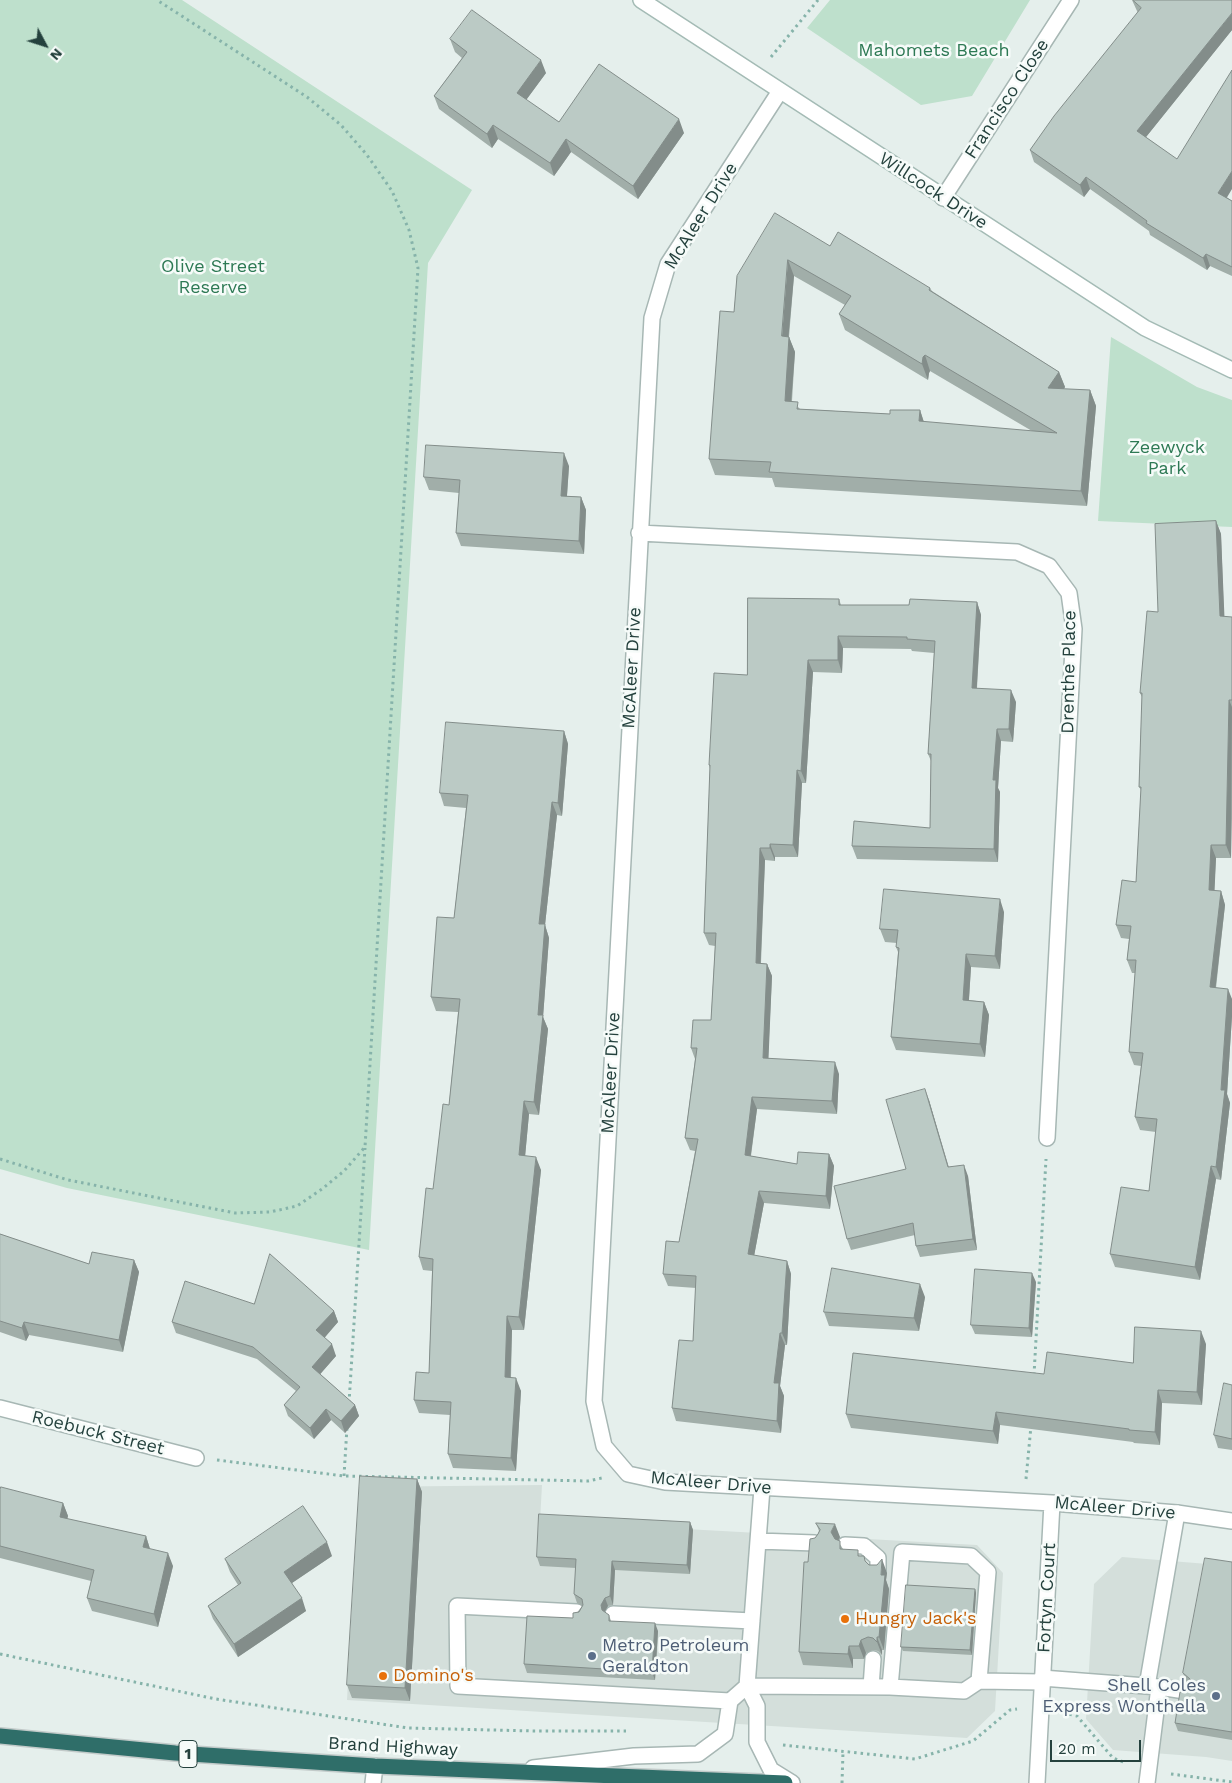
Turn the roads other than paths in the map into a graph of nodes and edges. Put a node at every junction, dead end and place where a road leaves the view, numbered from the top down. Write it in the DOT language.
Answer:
graph roads {
  1 [pos="641,0"];
  2 [pos="1071,0"];
  3 [pos="780,92"];
  4 [pos="943,198"];
  5 [pos="1232,370"];
  6 [pos="639,533"];
  7 [pos="1047,1138"];
  8 [pos="0,1408"];
  9 [pos="196,1458"];
  10 [pos="762,1488"];
  11 [pos="1052,1503"];
  12 [pos="1177,1513"];
  13 [pos="1232,1521"];
  14 [pos="758,1541"];
  15 [pos="815,1543"];
  16 [pos="845,1545"];
  17 [pos="878,1570"];
  18 [pos="577,1612"];
  19 [pos="613,1614"];
  20 [pos="752,1621"];
  21 [pos="873,1659"];
  22 [pos="1042,1680"];
  23 [pos="979,1681"];
  24 [pos="748,1686"];
  25 [pos="1153,1686"];
  26 [pos="871,1687"];
  27 [pos="890,1687"];
  28 [pos="1185,1691"];
  29 [pos="730,1701"];
  30 [pos="0,1736"];
  31 [pos="376,1766"];
  32 [pos="509,1771"];
  33 [pos="373,1783"];
  34 [pos="784,1783"];
  35 [pos="792,1783"];
  36 [pos="1038,1783"];
  37 [pos="1147,1783"];
  1 -- 3 [label="street, Willcock Drive"];
  2 -- 4 [label="street, Francisco Close"];
  3 -- 4 [label="street, Willcock Drive"];
  3 -- 6 [label="street, McAleer Drive"];
  4 -- 5 [label="street, Willcock Drive"];
  6 -- 7 [label="street, Drenthe Place"];
  6 -- 10 [label="street, McAleer Drive"];
  8 -- 9 [label="street, Roebuck Street"];
  10 -- 11 [label="street, McAleer Drive"];
  10 -- 14 [label="street"];
  11 -- 12 [label="street, McAleer Drive"];
  11 -- 22 [label="street, Fortyn Court"];
  12 -- 13 [label="street, McAleer Drive"];
  12 -- 25 [label="street"];
  14 -- 15 [label="street"];
  14 -- 20 [label="street"];
  16 -- 17 [label="street"];
  18 -- 29 [label="street"];
  19 -- 20 [label="street"];
  20 -- 24 [label="street"];
  21 -- 26 [label="street"];
  22 -- 23 [label="street"];
  22 -- 25 [label="street"];
  22 -- 36 [label="street, Fortyn Court"];
  23 -- 27 [label="street"];
  23 -- 27 [label="street"];
  24 -- 26 [label="street"];
  24 -- 29 [label="street"];
  24 -- 35 [label="street"];
  25 -- 28 [label="street"];
  25 -- 37 [label="street"];
  26 -- 27 [label="street"];
  29 -- 32 [label="street"];
  30 -- 31 [label="highway, Brand Highway / 1"];
  31 -- 32 [label="highway, Brand Highway / 1"];
  31 -- 33 [label="street"];
  32 -- 34 [label="highway, Brand Highway / 1"];
}
